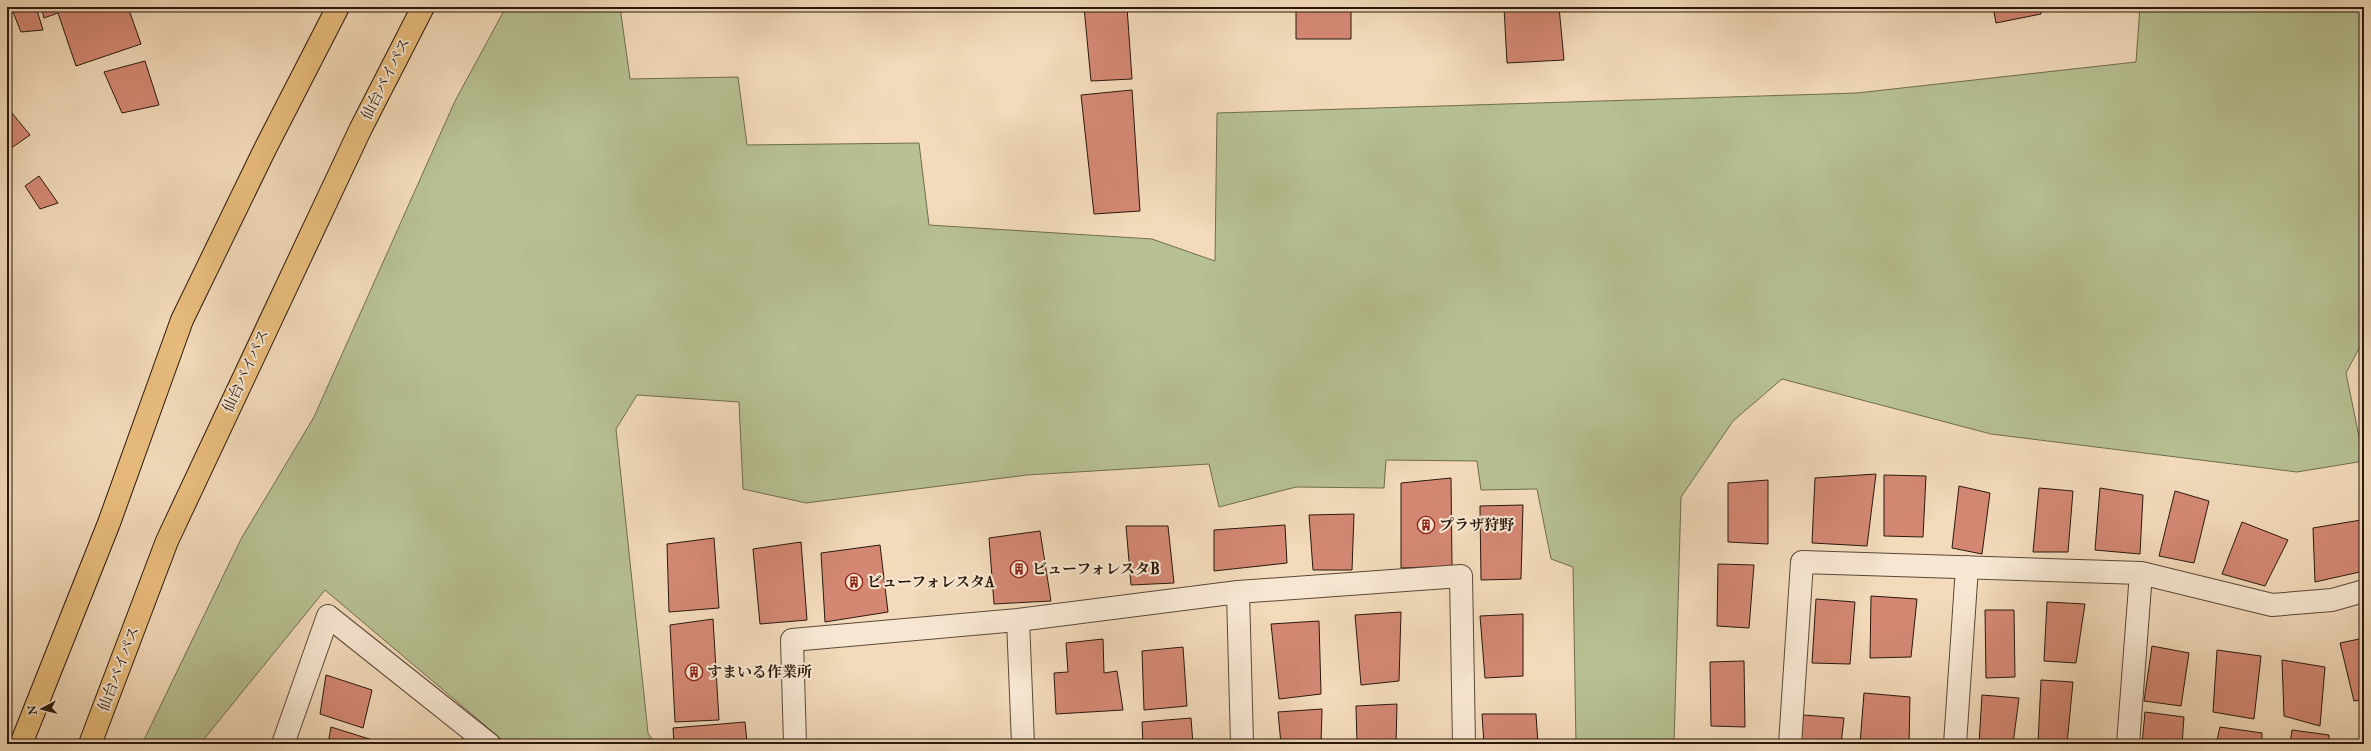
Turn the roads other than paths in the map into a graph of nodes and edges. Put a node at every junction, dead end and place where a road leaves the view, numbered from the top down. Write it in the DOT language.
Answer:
graph roads {
  1 [pos="338,7"];
  2 [pos="423,7"];
  3 [pos="1967,568"];
  4 [pos="2141,573"];
  5 [pos="2364,591"];
  6 [pos="1238,592"];
  7 [pos="1018,620"];
  8 [pos="21,744"];
  9 [pos="90,744"];
  10 [pos="283,744"];
  11 [pos="489,744"];
  12 [pos="795,744"];
  13 [pos="1023,744"];
  14 [pos="1242,744"];
  15 [pos="1464,744"];
  16 [pos="1790,744"];
  17 [pos="1955,744"];
  18 [pos="2128,744"];
  1 -- 8 [label="highway"];
  2 -- 9 [label="highway, 仙台バイパス"];
  3 -- 4 [label="street"];
  3 -- 16 [label="street"];
  3 -- 17 [label="street"];
  4 -- 5 [label="street"];
  4 -- 18 [label="street"];
  6 -- 7 [label="street"];
  6 -- 14 [label="street"];
  6 -- 15 [label="street"];
  7 -- 12 [label="street"];
  7 -- 13 [label="street"];
  10 -- 11 [label="street"];
}
